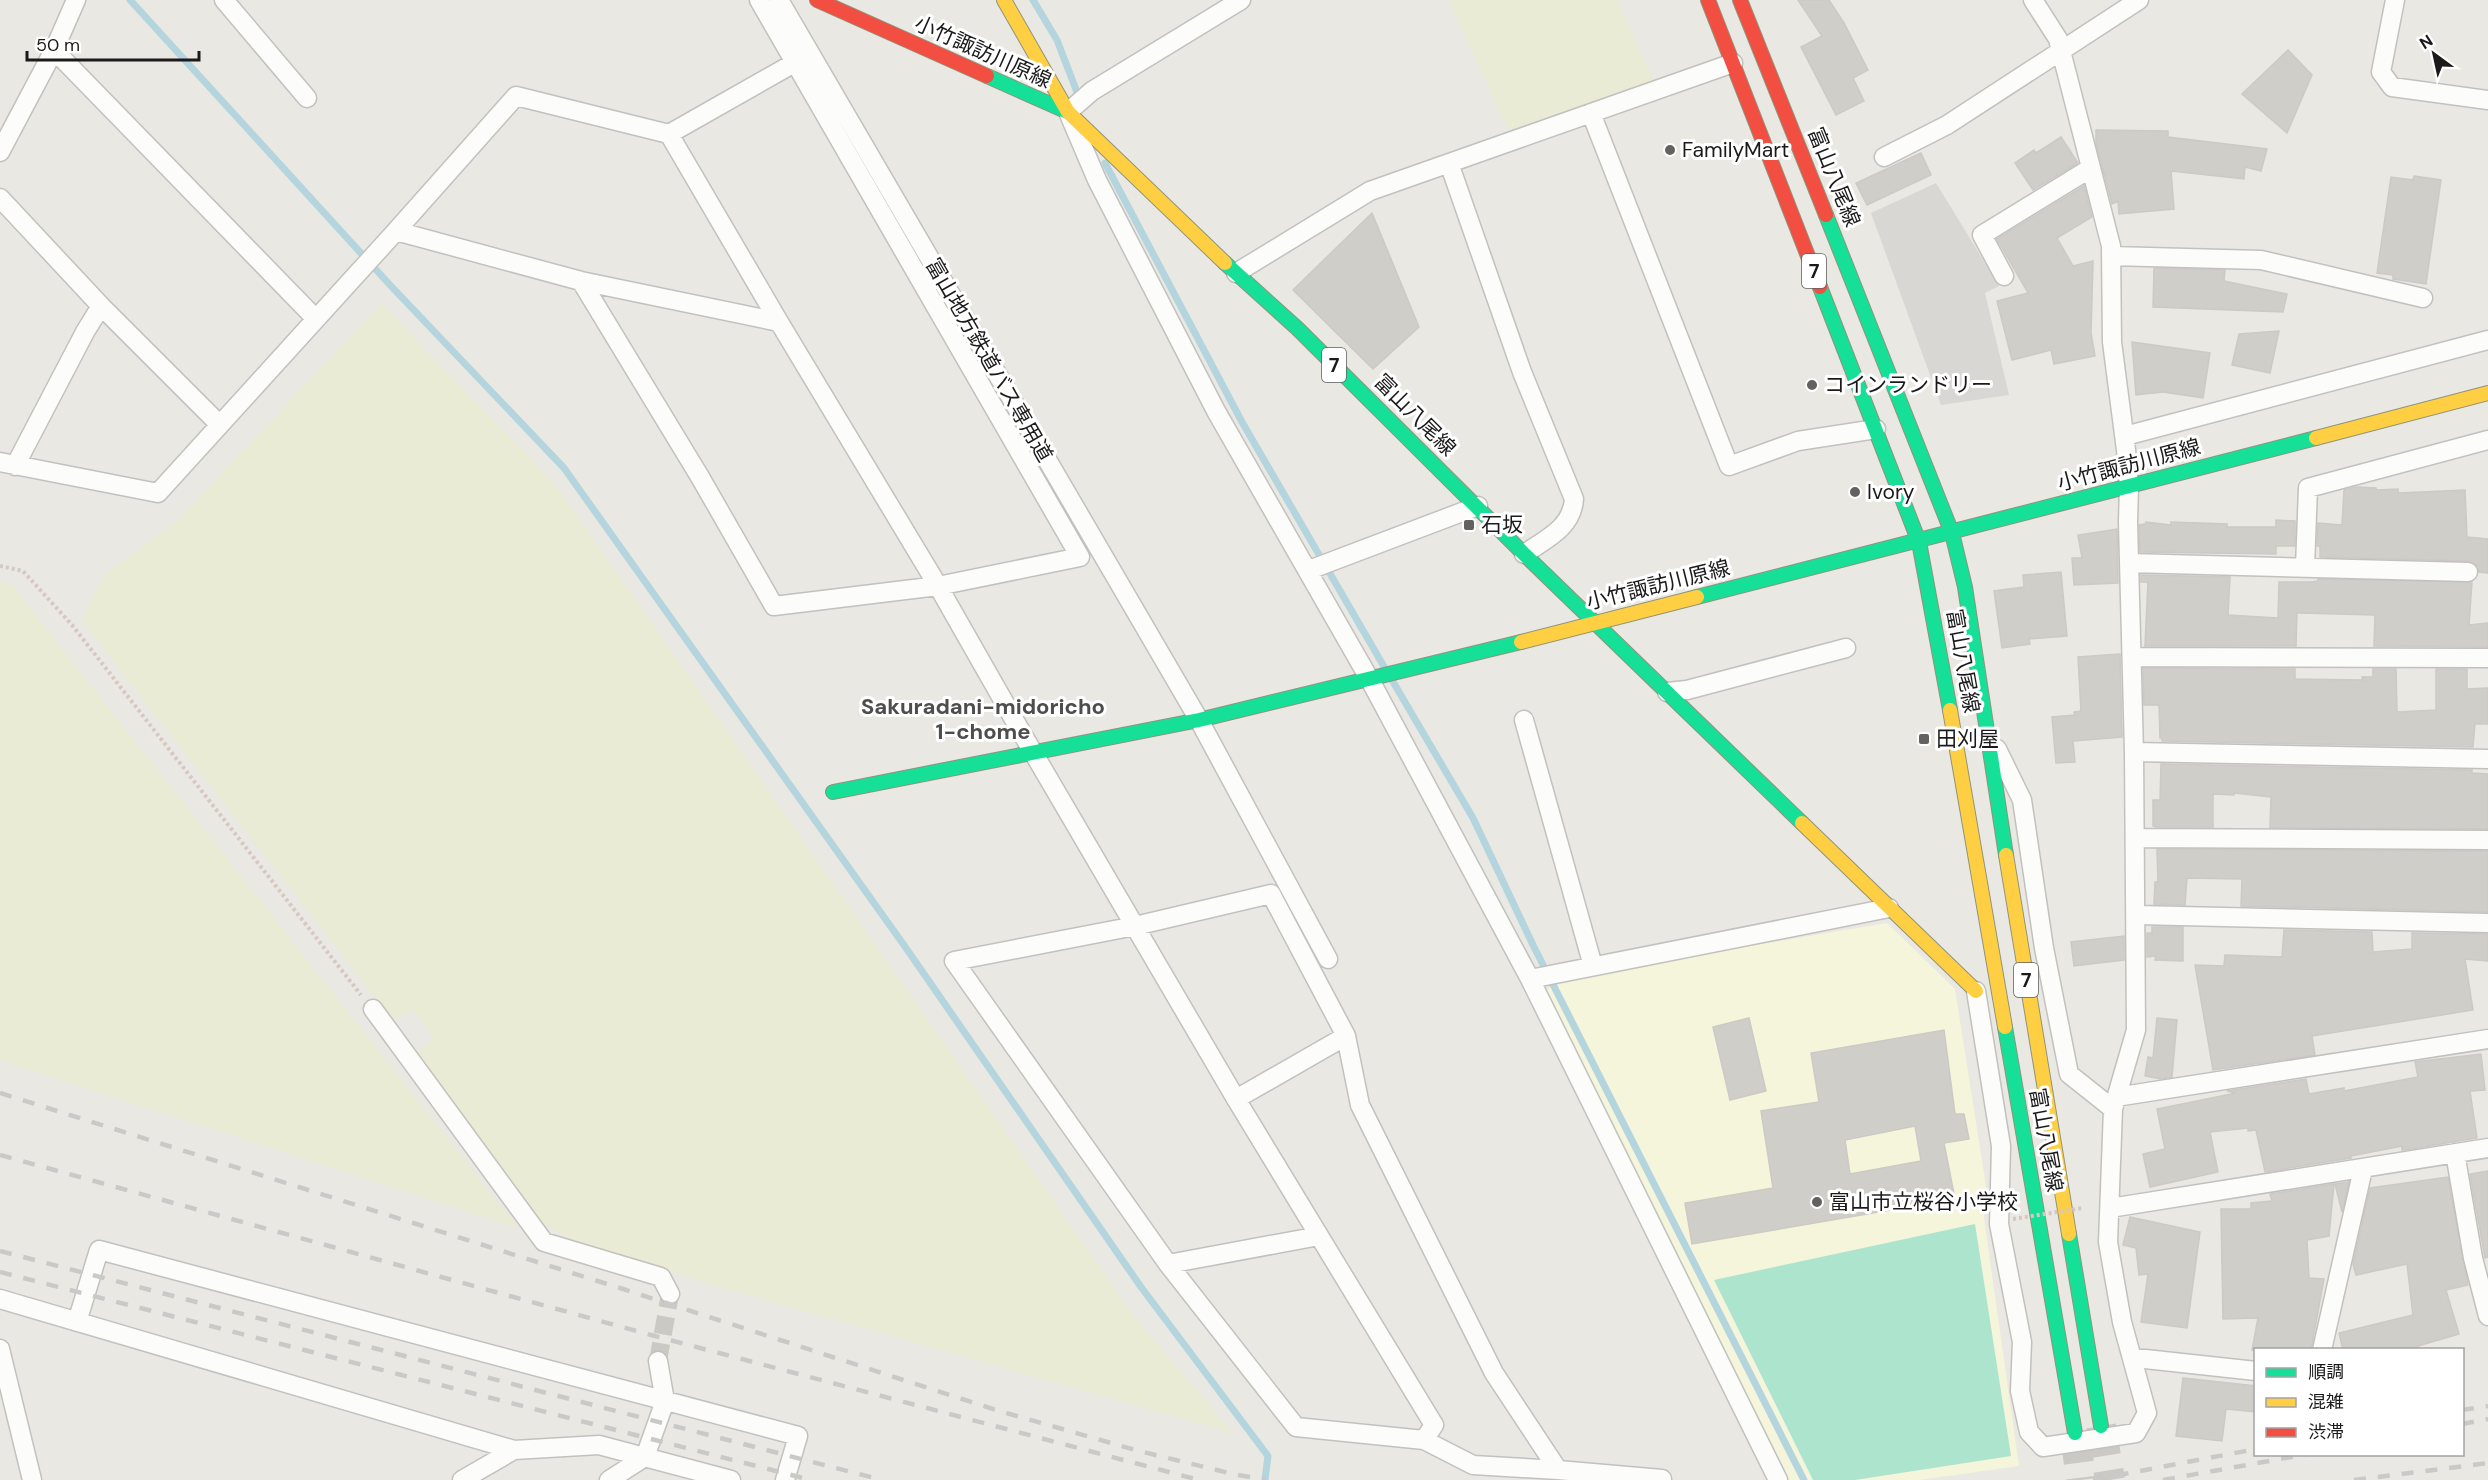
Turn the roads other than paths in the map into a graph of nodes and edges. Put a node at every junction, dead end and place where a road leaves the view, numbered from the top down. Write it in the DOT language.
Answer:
graph roads {
  1 [pos="76,0"];
  2 [pos="224,0"];
  3 [pos="759,0"];
  4 [pos="779,0"];
  5 [pos="817,0"];
  6 [pos="1004,0"];
  7 [pos="1241,0"];
  8 [pos="1708,0"];
  9 [pos="1740,0"];
  10 [pos="2033,0"];
  11 [pos="2139,0"];
  12 [pos="2395,0"];
  13 [pos="2061,49"];
  14 [pos="54,50"];
  15 [pos="796,62"];
  16 [pos="1733,63"];
  17 [pos="308,98"];
  18 [pos="2488,100"];
  19 [pos="1068,112"];
  20 [pos="1591,113"];
  21 [pos="669,134"];
  22 [pos="0,152"];
  23 [pos="1884,157"];
  24 [pos="1449,163"];
  25 [pos="2091,168"];
  26 [pos="0,198"];
  27 [pos="396,231"];
  28 [pos="2111,256"];
  29 [pos="1236,273"];
  30 [pos="2004,276"];
  31 [pos="580,280"];
  32 [pos="2423,298"];
  33 [pos="101,306"];
  34 [pos="316,319"];
  35 [pos="779,322"];
  36 [pos="2488,340"];
  37 [pos="2488,393"];
  38 [pos="219,424"];
  39 [pos="1876,429"];
  40 [pos="2125,436"];
  41 [pos="2488,440"];
  42 [pos="8,464"];
  43 [pos="2129,486"];
  44 [pos="1478,506"];
  45 [pos="1952,533"];
  46 [pos="1919,542"];
  47 [pos="1524,554"];
  48 [pos="2129,563"];
  49 [pos="2305,568"];
  50 [pos="1309,570"];
  51 [pos="2468,572"];
  52 [pos="938,586"];
  53 [pos="1596,623"];
  54 [pos="1846,648"];
  55 [pos="2132,657"];
  56 [pos="2488,658"];
  57 [pos="1370,680"];
  58 [pos="1667,692"];
  59 [pos="1199,720"];
  60 [pos="1524,720"];
  61 [pos="1987,727"];
  62 [pos="2134,752"];
  63 [pos="1034,753"];
  64 [pos="2488,759"];
  65 [pos="833,792"];
  66 [pos="2135,838"];
  67 [pos="2488,840"];
  68 [pos="1889,908"];
  69 [pos="2136,915"];
  70 [pos="2488,923"];
  71 [pos="1135,926"];
  72 [pos="1328,959"];
  73 [pos="1593,966"];
  74 [pos="1530,979"];
  75 [pos="1977,991"];
  76 [pos="373,1009"];
  77 [pos="1346,1036"];
  78 [pos="2488,1039"];
  79 [pos="1236,1098"];
  80 [pos="2115,1103"];
  81 [pos="2488,1148"];
  82 [pos="2455,1153"];
  83 [pos="2363,1169"];
  84 [pos="2110,1208"];
  85 [pos="1320,1236"];
  86 [pos="1168,1264"];
  87 [pos="670,1294"];
  88 [pos="0,1299"];
  89 [pos="2488,1316"];
  90 [pos="77,1322"];
  91 [pos="2322,1348"];
  92 [pos="0,1349"];
  93 [pos="2133,1359"];
  94 [pos="658,1361"];
  95 [pos="2254,1371"];
  96 [pos="665,1401"];
  97 [pos="2101,1426"];
  98 [pos="2075,1432"];
  99 [pos="1424,1440"];
  100 [pos="514,1450"];
  101 [pos="645,1457"];
  102 [pos="1558,1470"];
  103 [pos="1662,1479"];
  104 [pos="32,1480"];
  105 [pos="462,1480"];
  106 [pos="609,1480"];
  107 [pos="731,1480"];
  108 [pos="785,1480"];
  109 [pos="1778,1480"];
  1 -- 14 [label="street"];
  2 -- 17 [label="street"];
  3 -- 15 [label="street"];
  4 -- 59 [label="street, 富山地方鉄道バス専用道"];
  5 -- 19 [label="main road, 小竹諏訪川原線"];
  6 -- 19 [label="main road, 富山八尾線 / 7"];
  7 -- 19 [label="street"];
  8 -- 16 [label="main road, 富山八尾線 / 7"];
  9 -- 45 [label="main road, 富山八尾線 / 7"];
  10 -- 13 [label="street"];
  11 -- 13 [label="street"];
  12 -- 18 [label="street"];
  13 -- 23 [label="street"];
  13 -- 25 [label="street"];
  14 -- 22 [label="street"];
  14 -- 34 [label="street"];
  15 -- 21 [label="street"];
  15 -- 52 [label="street"];
  16 -- 20 [label="street"];
  16 -- 39 [label="main road, 富山八尾線 / 7"];
  19 -- 29 [label="main road, 富山八尾線 / 7"];
  19 -- 50 [label="street"];
  20 -- 24 [label="street"];
  20 -- 39 [label="street"];
  21 -- 27 [label="street"];
  21 -- 35 [label="street"];
  24 -- 29 [label="street"];
  24 -- 47 [label="street"];
  25 -- 28 [label="street"];
  25 -- 30 [label="street"];
  26 -- 33 [label="street"];
  27 -- 31 [label="street"];
  27 -- 34 [label="street"];
  28 -- 32 [label="street"];
  28 -- 40 [label="street"];
  29 -- 44 [label="main road, 富山八尾線 / 7"];
  31 -- 35 [label="street"];
  31 -- 52 [label="street"];
  33 -- 38 [label="street"];
  33 -- 42 [label="street"];
  34 -- 38 [label="street"];
  35 -- 52 [label="street"];
  36 -- 40 [label="street"];
  37 -- 43 [label="main road, 小竹諏訪川原線"];
  38 -- 42 [label="street"];
  39 -- 46 [label="main road, 富山八尾線 / 7"];
  40 -- 43 [label="street"];
  41 -- 49 [label="street"];
  43 -- 45 [label="main road, 小竹諏訪川原線"];
  43 -- 48 [label="street"];
  44 -- 47 [label="main road, 富山八尾線 / 7"];
  44 -- 50 [label="street"];
  45 -- 46 [label="main road, 小竹諏訪川原線"];
  45 -- 61 [label="main road, 富山八尾線 / 7"];
  46 -- 53 [label="main road, 小竹諏訪川原線"];
  46 -- 98 [label="main road, 富山八尾線 / 7"];
  47 -- 53 [label="main road, 富山八尾線 / 7"];
  48 -- 49 [label="street"];
  48 -- 55 [label="street"];
  49 -- 51 [label="street"];
  50 -- 57 [label="street"];
  52 -- 63 [label="street"];
  53 -- 57 [label="main road, 小竹諏訪川原線"];
  53 -- 58 [label="main road, 富山八尾線 / 7"];
  54 -- 58 [label="street"];
  55 -- 56 [label="street"];
  55 -- 62 [label="street"];
  57 -- 59 [label="main road, 小竹諏訪川原線"];
  57 -- 74 [label="street"];
  58 -- 68 [label="main road, 富山八尾線 / 7"];
  59 -- 63 [label="main road, 小竹諏訪川原線"];
  59 -- 72 [label="street, 富山地方鉄道バス専用道"];
  60 -- 73 [label="street"];
  61 -- 80 [label="street"];
  61 -- 97 [label="main road, 富山八尾線 / 7"];
  62 -- 64 [label="street"];
  62 -- 66 [label="street"];
  63 -- 65 [label="main road, 小竹諏訪川原線"];
  63 -- 71 [label="street"];
  66 -- 67 [label="street"];
  66 -- 69 [label="street"];
  68 -- 73 [label="street"];
  68 -- 75 [label="main road, 富山八尾線 / 7"];
  69 -- 70 [label="street"];
  69 -- 80 [label="street"];
  71 -- 77 [label="street"];
  71 -- 79 [label="street"];
  71 -- 86 [label="street"];
  73 -- 74 [label="street"];
  74 -- 109 [label="street"];
  75 -- 93 [label="street"];
  76 -- 87 [label="street"];
  77 -- 79 [label="street"];
  77 -- 102 [label="street"];
  78 -- 80 [label="street"];
  79 -- 85 [label="street"];
  80 -- 84 [label="street"];
  81 -- 82 [label="street"];
  82 -- 83 [label="street"];
  82 -- 89 [label="street"];
  83 -- 84 [label="street"];
  83 -- 91 [label="street"];
  84 -- 93 [label="street"];
  85 -- 86 [label="street"];
  85 -- 99 [label="street"];
  86 -- 99 [label="street"];
  88 -- 90 [label="street"];
  90 -- 96 [label="street"];
  90 -- 100 [label="street"];
  92 -- 104 [label="street"];
  93 -- 95 [label="street"];
  94 -- 96 [label="street"];
  96 -- 101 [label="street"];
  96 -- 108 [label="street"];
  99 -- 102 [label="street"];
  100 -- 101 [label="street"];
  100 -- 105 [label="street"];
  101 -- 106 [label="street"];
  101 -- 107 [label="street"];
  102 -- 103 [label="street"];
}
